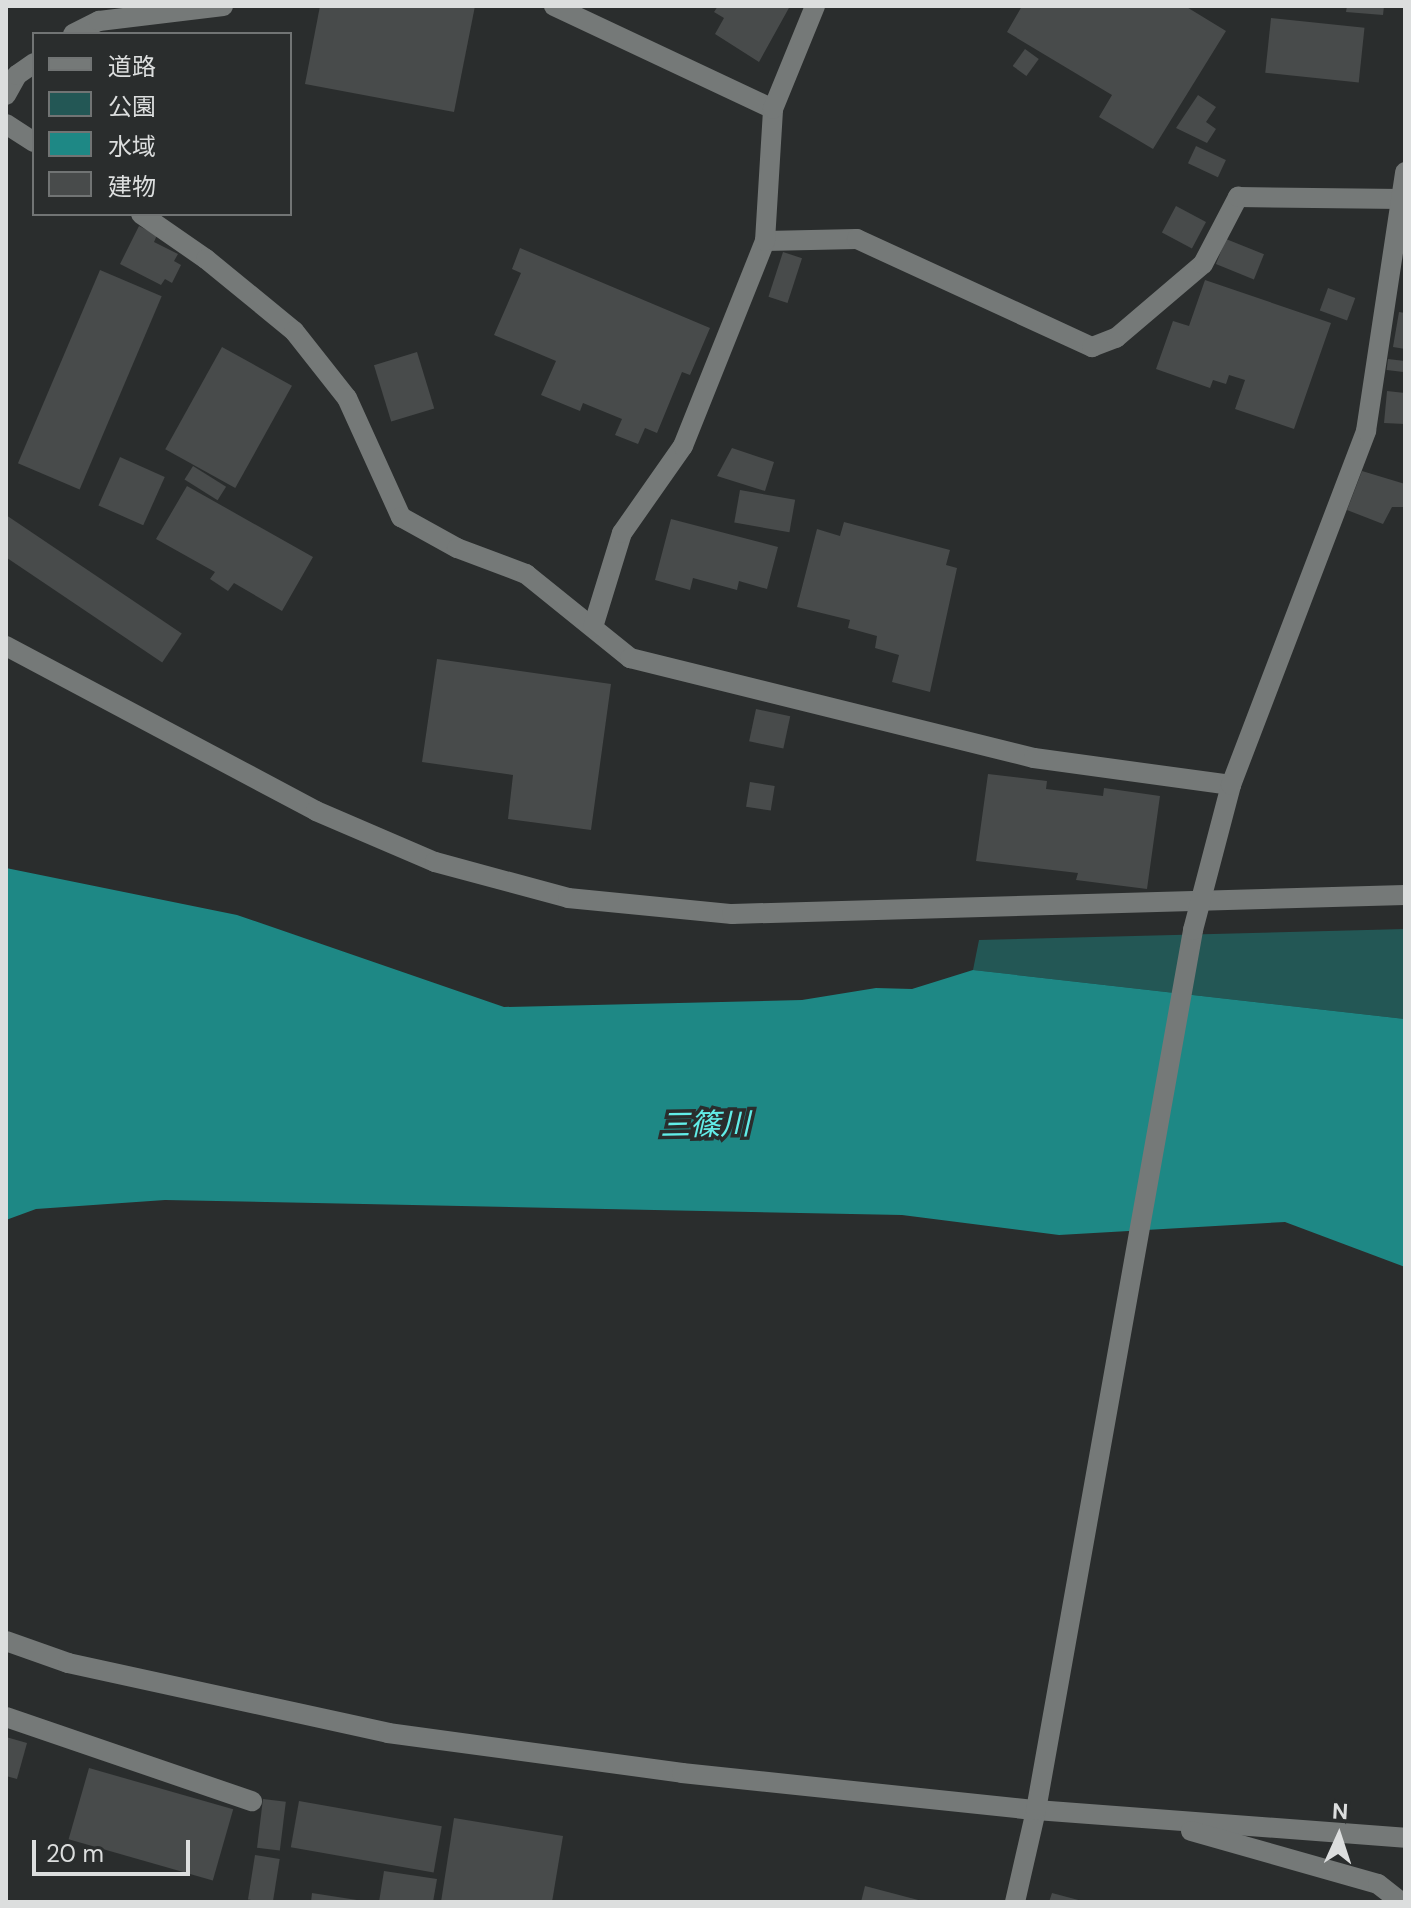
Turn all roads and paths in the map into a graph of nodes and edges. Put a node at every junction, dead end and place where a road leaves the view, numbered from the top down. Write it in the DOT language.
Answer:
graph roads {
  1 [pos="223,6"];
  2 [pos="554,6"];
  3 [pos="815,6"];
  4 [pos="77,32"];
  5 [pos="32,64"];
  6 [pos="6,95"];
  7 [pos="773,109"];
  8 [pos="6,124"];
  9 [pos="32,141"];
  10 [pos="1405,172"];
  11 [pos="1401,199"];
  12 [pos="144,216"];
  13 [pos="765,241"];
  14 [pos="593,627"];
  15 [pos="6,646"];
  16 [pos="1231,785"];
  17 [pos="1405,895"];
  18 [pos="1203,901"];
  19 [pos="6,1641"];
  20 [pos="6,1717"];
  21 [pos="252,1801"];
  22 [pos="1036,1810"];
  23 [pos="1147,1819"];
  24 [pos="1405,1838"];
  25 [pos="1015,1902"];
  26 [pos="1401,1902"];
  1 -- 4 [label="street"];
  2 -- 7 [label="street"];
  3 -- 7 [label="street"];
  5 -- 6 [label="street"];
  7 -- 13 [label="street"];
  8 -- 9 [label="street"];
  10 -- 11 [label="street"];
  11 -- 13 [label="street"];
  11 -- 16 [label="street"];
  12 -- 14 [label="street"];
  13 -- 14 [label="street"];
  14 -- 16 [label="street"];
  15 -- 18 [label="street"];
  16 -- 18 [label="street"];
  17 -- 18 [label="street"];
  18 -- 22 [label="street"];
  19 -- 22 [label="street"];
  20 -- 21 [label="street"];
  22 -- 23 [label="street"];
  22 -- 25 [label="street"];
  23 -- 24 [label="street"];
  23 -- 26 [label="street"];
}
